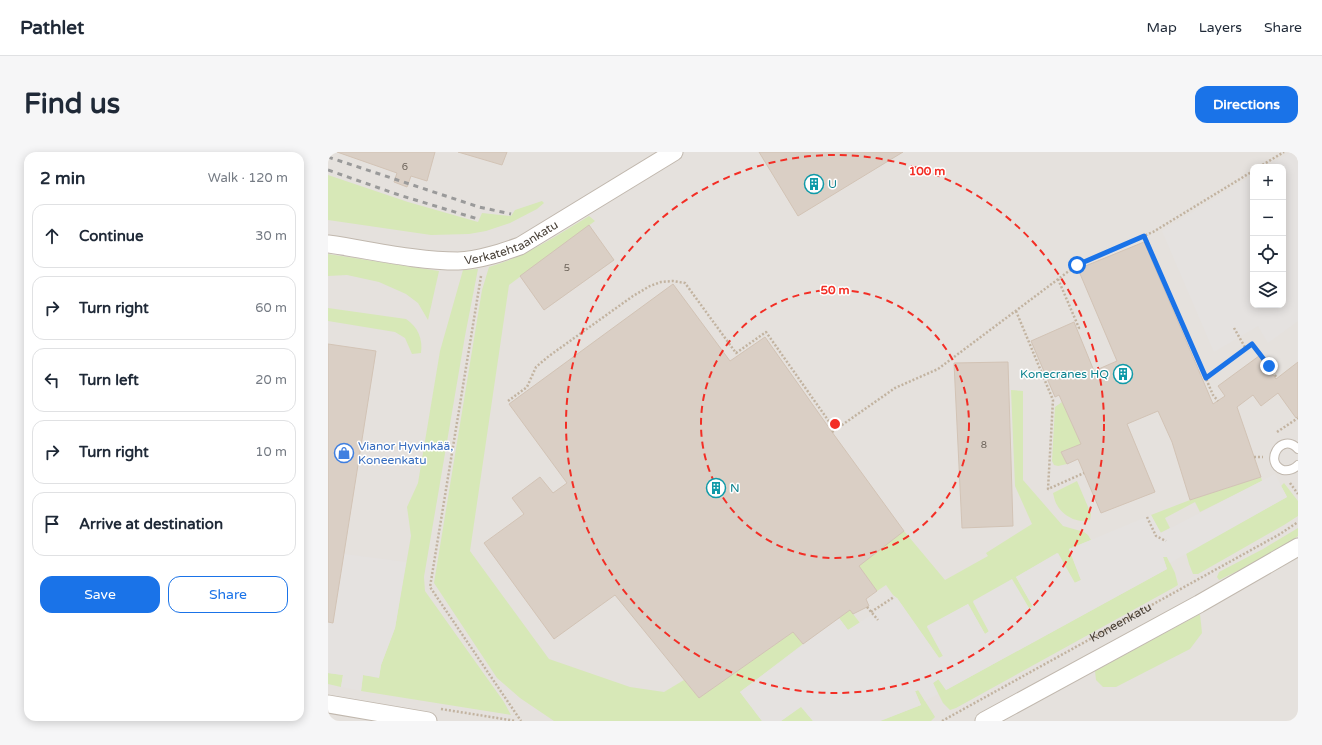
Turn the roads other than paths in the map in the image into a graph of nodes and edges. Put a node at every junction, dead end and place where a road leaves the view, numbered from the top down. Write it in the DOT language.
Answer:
graph roads {
  1 [pos="674,152"];
  2 [pos="328,244"];
  3 [pos="1297,447"];
  4 [pos="1298,465"];
  5 [pos="1298,547"];
  6 [pos="328,704"];
  7 [pos="428,721"];
  8 [pos="984,721"];
  1 -- 2 [label="street, Verkatehtaankatu"];
  3 -- 4 [label="lane"];
  5 -- 8 [label="street, Koneenkatu"];
  6 -- 7 [label="street"];
}
